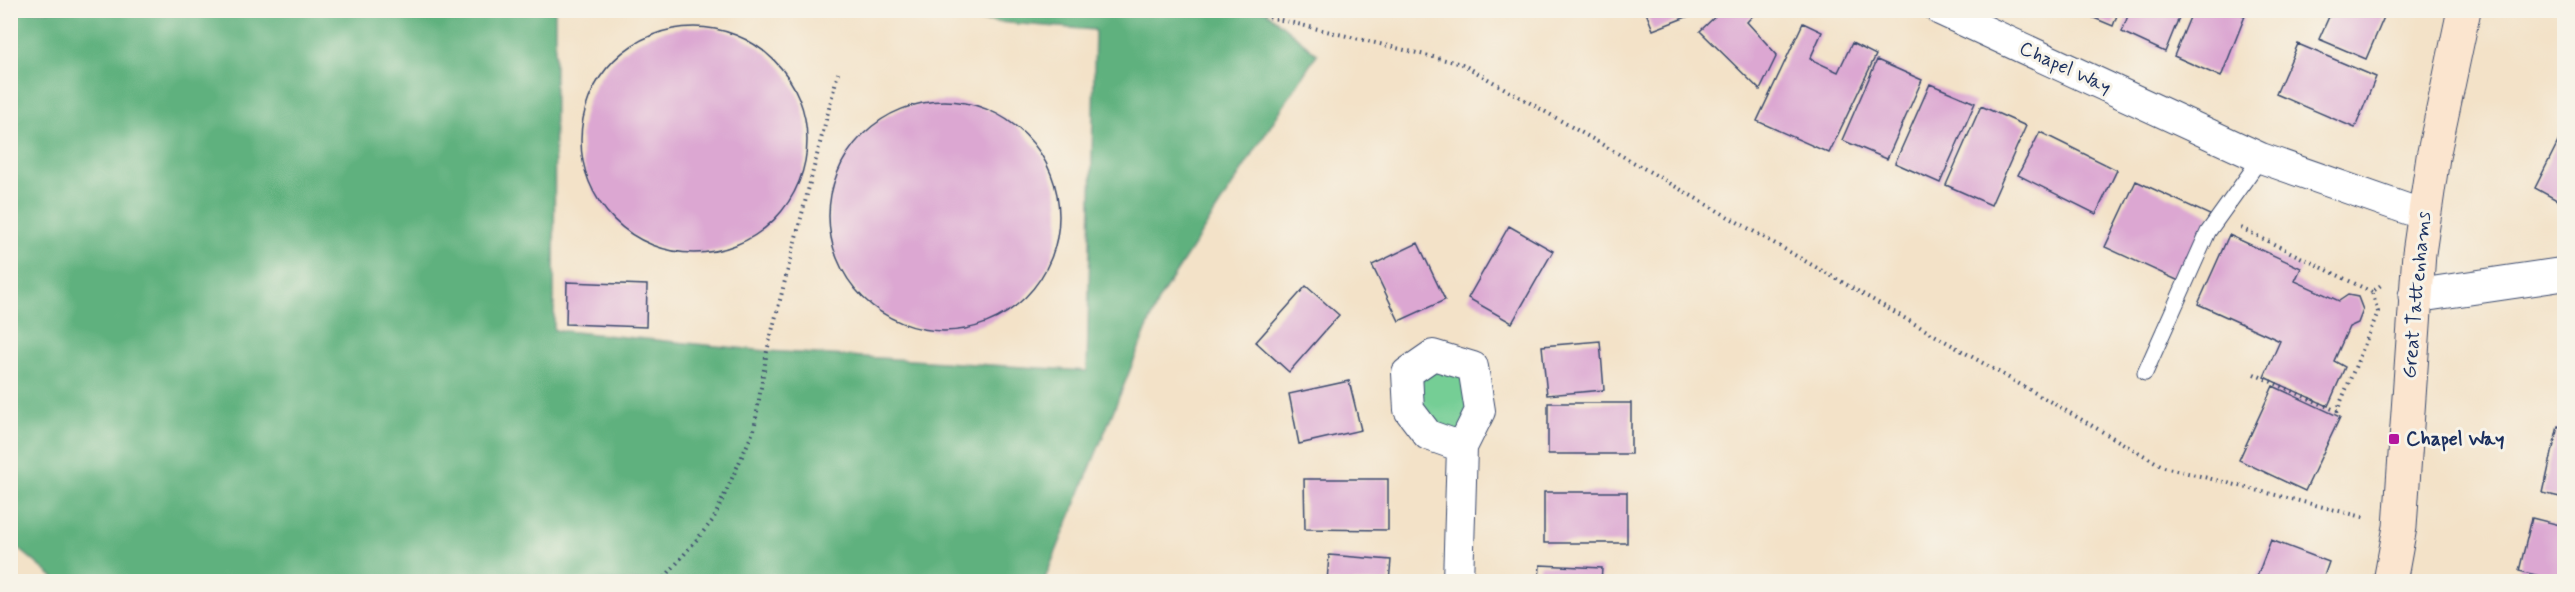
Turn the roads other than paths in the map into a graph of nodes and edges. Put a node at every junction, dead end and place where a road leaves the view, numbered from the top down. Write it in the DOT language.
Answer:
graph roads {
  1 [pos="1940,10"];
  2 [pos="2464,10"];
  3 [pos="2261,158"];
  4 [pos="2424,215"];
  5 [pos="2565,274"];
  6 [pos="2415,296"];
  7 [pos="2145,373"];
  8 [pos="1462,447"];
  9 [pos="1458,582"];
  10 [pos="2390,582"];
  1 -- 3 [label="street, Chapel Way"];
  2 -- 4 [label="main road, Great Tattenhams"];
  3 -- 4 [label="street, Chapel Way"];
  3 -- 7 [label="lane"];
  4 -- 6 [label="main road, Great Tattenhams"];
  5 -- 6 [label="street"];
  6 -- 10 [label="main road, Great Tattenhams"];
  8 -- 9 [label="street"];
}
